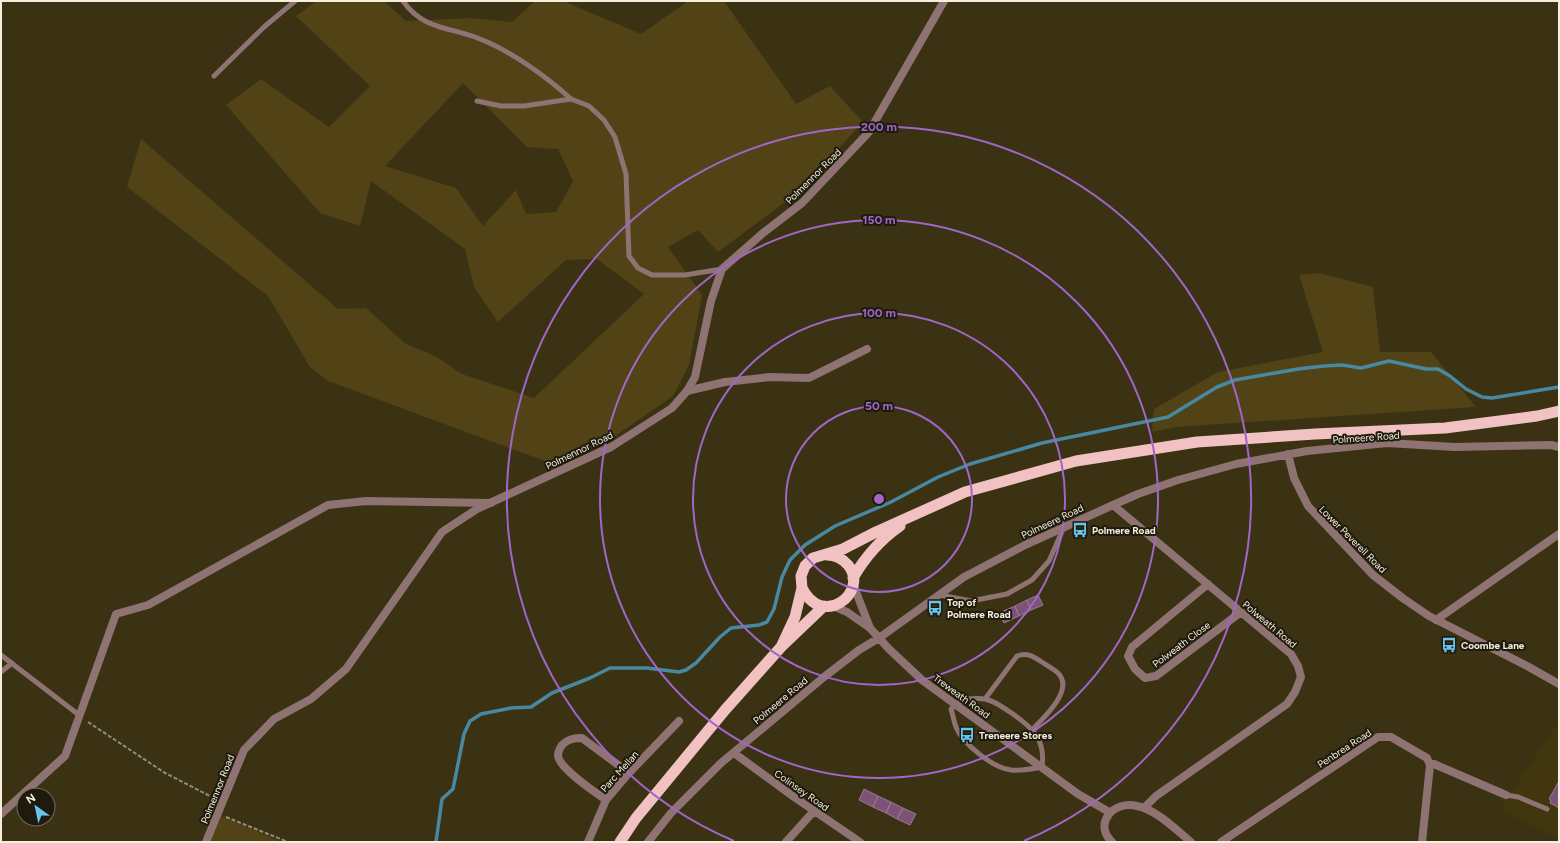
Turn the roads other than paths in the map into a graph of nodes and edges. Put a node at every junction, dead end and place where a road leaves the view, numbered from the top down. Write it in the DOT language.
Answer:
graph roads {
  1 [pos="295,1"];
  2 [pos="403,1"];
  3 [pos="944,1"];
  4 [pos="214,76"];
  5 [pos="571,100"];
  6 [pos="477,101"];
  7 [pos="722,269"];
  8 [pos="867,349"];
  9 [pos="687,391"];
  10 [pos="1559,411"];
  11 [pos="1559,447"];
  12 [pos="1288,454"];
  13 [pos="492,503"];
  14 [pos="1113,505"];
  15 [pos="925,509"];
  16 [pos="1064,526"];
  17 [pos="1559,534"];
  18 [pos="824,554"];
  19 [pos="853,581"];
  20 [pos="1208,584"];
  21 [pos="802,588"];
  22 [pos="940,595"];
  23 [pos="828,606"];
  24 [pos="1241,612"];
  25 [pos="1436,620"];
  26 [pos="870,628"];
  27 [pos="879,638"];
  28 [pos="781,647"];
  29 [pos="1,655"];
  30 [pos="12,663"];
  31 [pos="1,672"];
  32 [pos="1559,684"];
  33 [pos="985,699"];
  34 [pos="956,705"];
  35 [pos="79,715"];
  36 [pos="679,722"];
  37 [pos="1032,730"];
  38 [pos="734,753"];
  39 [pos="1430,765"];
  40 [pos="1042,767"];
  41 [pos="628,774"];
  42 [pos="1506,795"];
  43 [pos="606,800"];
  44 [pos="1144,808"];
  45 [pos="1546,809"];
  46 [pos="814,811"];
  47 [pos="1109,812"];
  48 [pos="1,814"];
  49 [pos="1107,840"];
  50 [pos="206,842"];
  51 [pos="588,842"];
  52 [pos="620,842"];
  53 [pos="648,842"];
  54 [pos="786,842"];
  55 [pos="860,842"];
  56 [pos="1191,842"];
  57 [pos="1221,842"];
  58 [pos="1422,842"];
  1 -- 4 [label="lane"];
  2 -- 5 [label="lane"];
  3 -- 7 [label="street, Polmennor Road"];
  5 -- 6 [label="lane"];
  5 -- 7 [label="lane"];
  7 -- 9 [label="street, Polmennor Road"];
  8 -- 9 [label="street"];
  9 -- 13 [label="street, Polmennor Road"];
  10 -- 15 [label="highway"];
  11 -- 12 [label="street, Polmeere Road"];
  12 -- 14 [label="street, Polmeere Road"];
  12 -- 25 [label="street, Lower Peverell Road"];
  13 -- 35 [label="street"];
  13 -- 50 [label="street, Polmennor Road"];
  14 -- 16 [label="street, Polmeere Road"];
  14 -- 20 [label="street, Polweath Road"];
  15 -- 18 [label="highway"];
  15 -- 19 [label="highway"];
  16 -- 22 [label="street, Polmeere Road"];
  16 -- 22 [label="lane"];
  17 -- 25 [label="street"];
  18 -- 19 [label="highway"];
  18 -- 21 [label="highway"];
  19 -- 23 [label="highway"];
  19 -- 26 [label="street, Treweath Road"];
  20 -- 24 [label="street, Polweath Road"];
  20 -- 24 [label="street, Polweath Close"];
  21 -- 23 [label="highway"];
  21 -- 28 [label="highway"];
  22 -- 27 [label="street, Polmeere Road"];
  23 -- 26 [label="street, Treweath Road"];
  23 -- 28 [label="highway"];
  24 -- 44 [label="street, Polweath Road"];
  25 -- 32 [label="street, Lower Peverell Road"];
  26 -- 27 [label="street, Treweath Road"];
  27 -- 34 [label="street, Treweath Road"];
  27 -- 38 [label="street, Polmeere Road"];
  28 -- 52 [label="highway"];
  29 -- 30 [label="lane"];
  30 -- 31 [label="lane"];
  30 -- 35 [label="lane"];
  33 -- 34 [label="lane"];
  33 -- 37 [label="lane"];
  33 -- 37 [label="lane"];
  34 -- 40 [label="street, Treweath Road"];
  34 -- 40 [label="lane"];
  35 -- 48 [label="street"];
  36 -- 41 [label="street, Parc Mellan"];
  37 -- 40 [label="lane"];
  38 -- 46 [label="street, Colinsey Road"];
  38 -- 53 [label="street, Polmeere Road"];
  39 -- 42 [label="street, Penbrea Road"];
  39 -- 57 [label="street, Penbrea Road"];
  39 -- 58 [label="street"];
  40 -- 47 [label="street, Treweath Road"];
  41 -- 43 [label="street, Parc Mellan"];
  41 -- 43 [label="street"];
  42 -- 45 [label="lane"];
  43 -- 51 [label="street, Parc Mellan"];
  44 -- 47 [label="street"];
  44 -- 56 [label="street"];
  46 -- 54 [label="street"];
  46 -- 55 [label="street, Colinsey Road"];
  47 -- 49 [label="street"];
}
